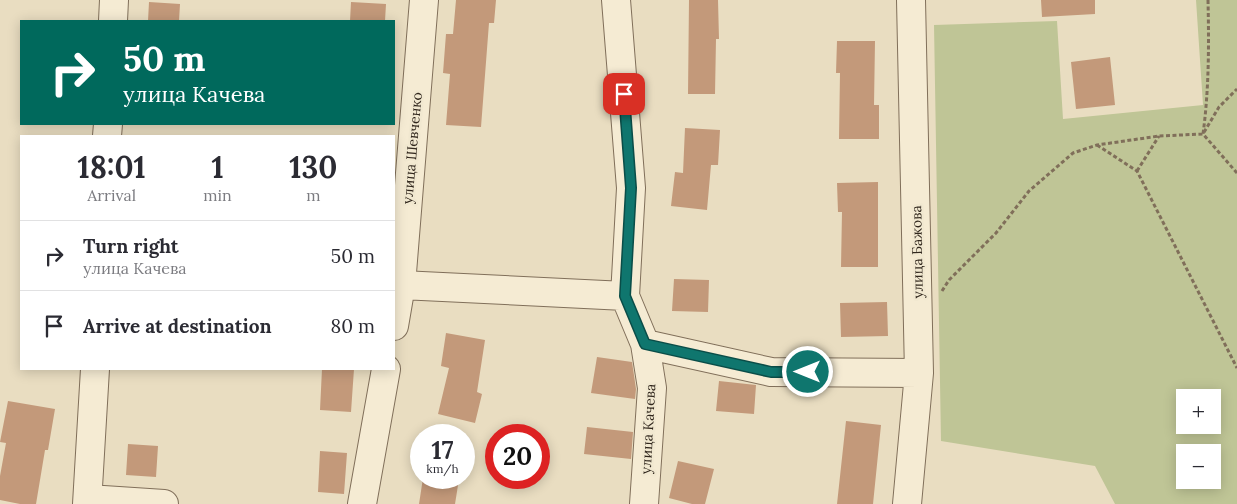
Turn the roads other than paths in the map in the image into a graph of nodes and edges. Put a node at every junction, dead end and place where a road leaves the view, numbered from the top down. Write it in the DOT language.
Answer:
graph roads {
  1 [pos="114,0"];
  2 [pos="424,0"];
  3 [pos="616,0"];
  4 [pos="911,0"];
  5 [pos="113,20"];
  6 [pos="401,285"];
  7 [pos="625,296"];
  8 [pos="395,320"];
  9 [pos="645,344"];
  10 [pos="95,370"];
  11 [pos="386,370"];
  12 [pos="919,373"];
  13 [pos="88,501"];
  14 [pos="164,504"];
  15 [pos="362,504"];
  16 [pos="644,504"];
  17 [pos="907,504"];
  1 -- 5 [label="street"];
  2 -- 6 [label="street, улица Шевченко"];
  3 -- 7 [label="street, улица Качева"];
  4 -- 12 [label="street, улица Бажова"];
  6 -- 7 [label="street"];
  6 -- 8 [label="street, улица Шевченко"];
  7 -- 9 [label="street, улица Качева"];
  9 -- 12 [label="street"];
  9 -- 16 [label="street, улица Качева"];
  10 -- 13 [label="street"];
  11 -- 15 [label="street"];
  12 -- 17 [label="street, улица Бажова"];
  13 -- 14 [label="street"];
}
